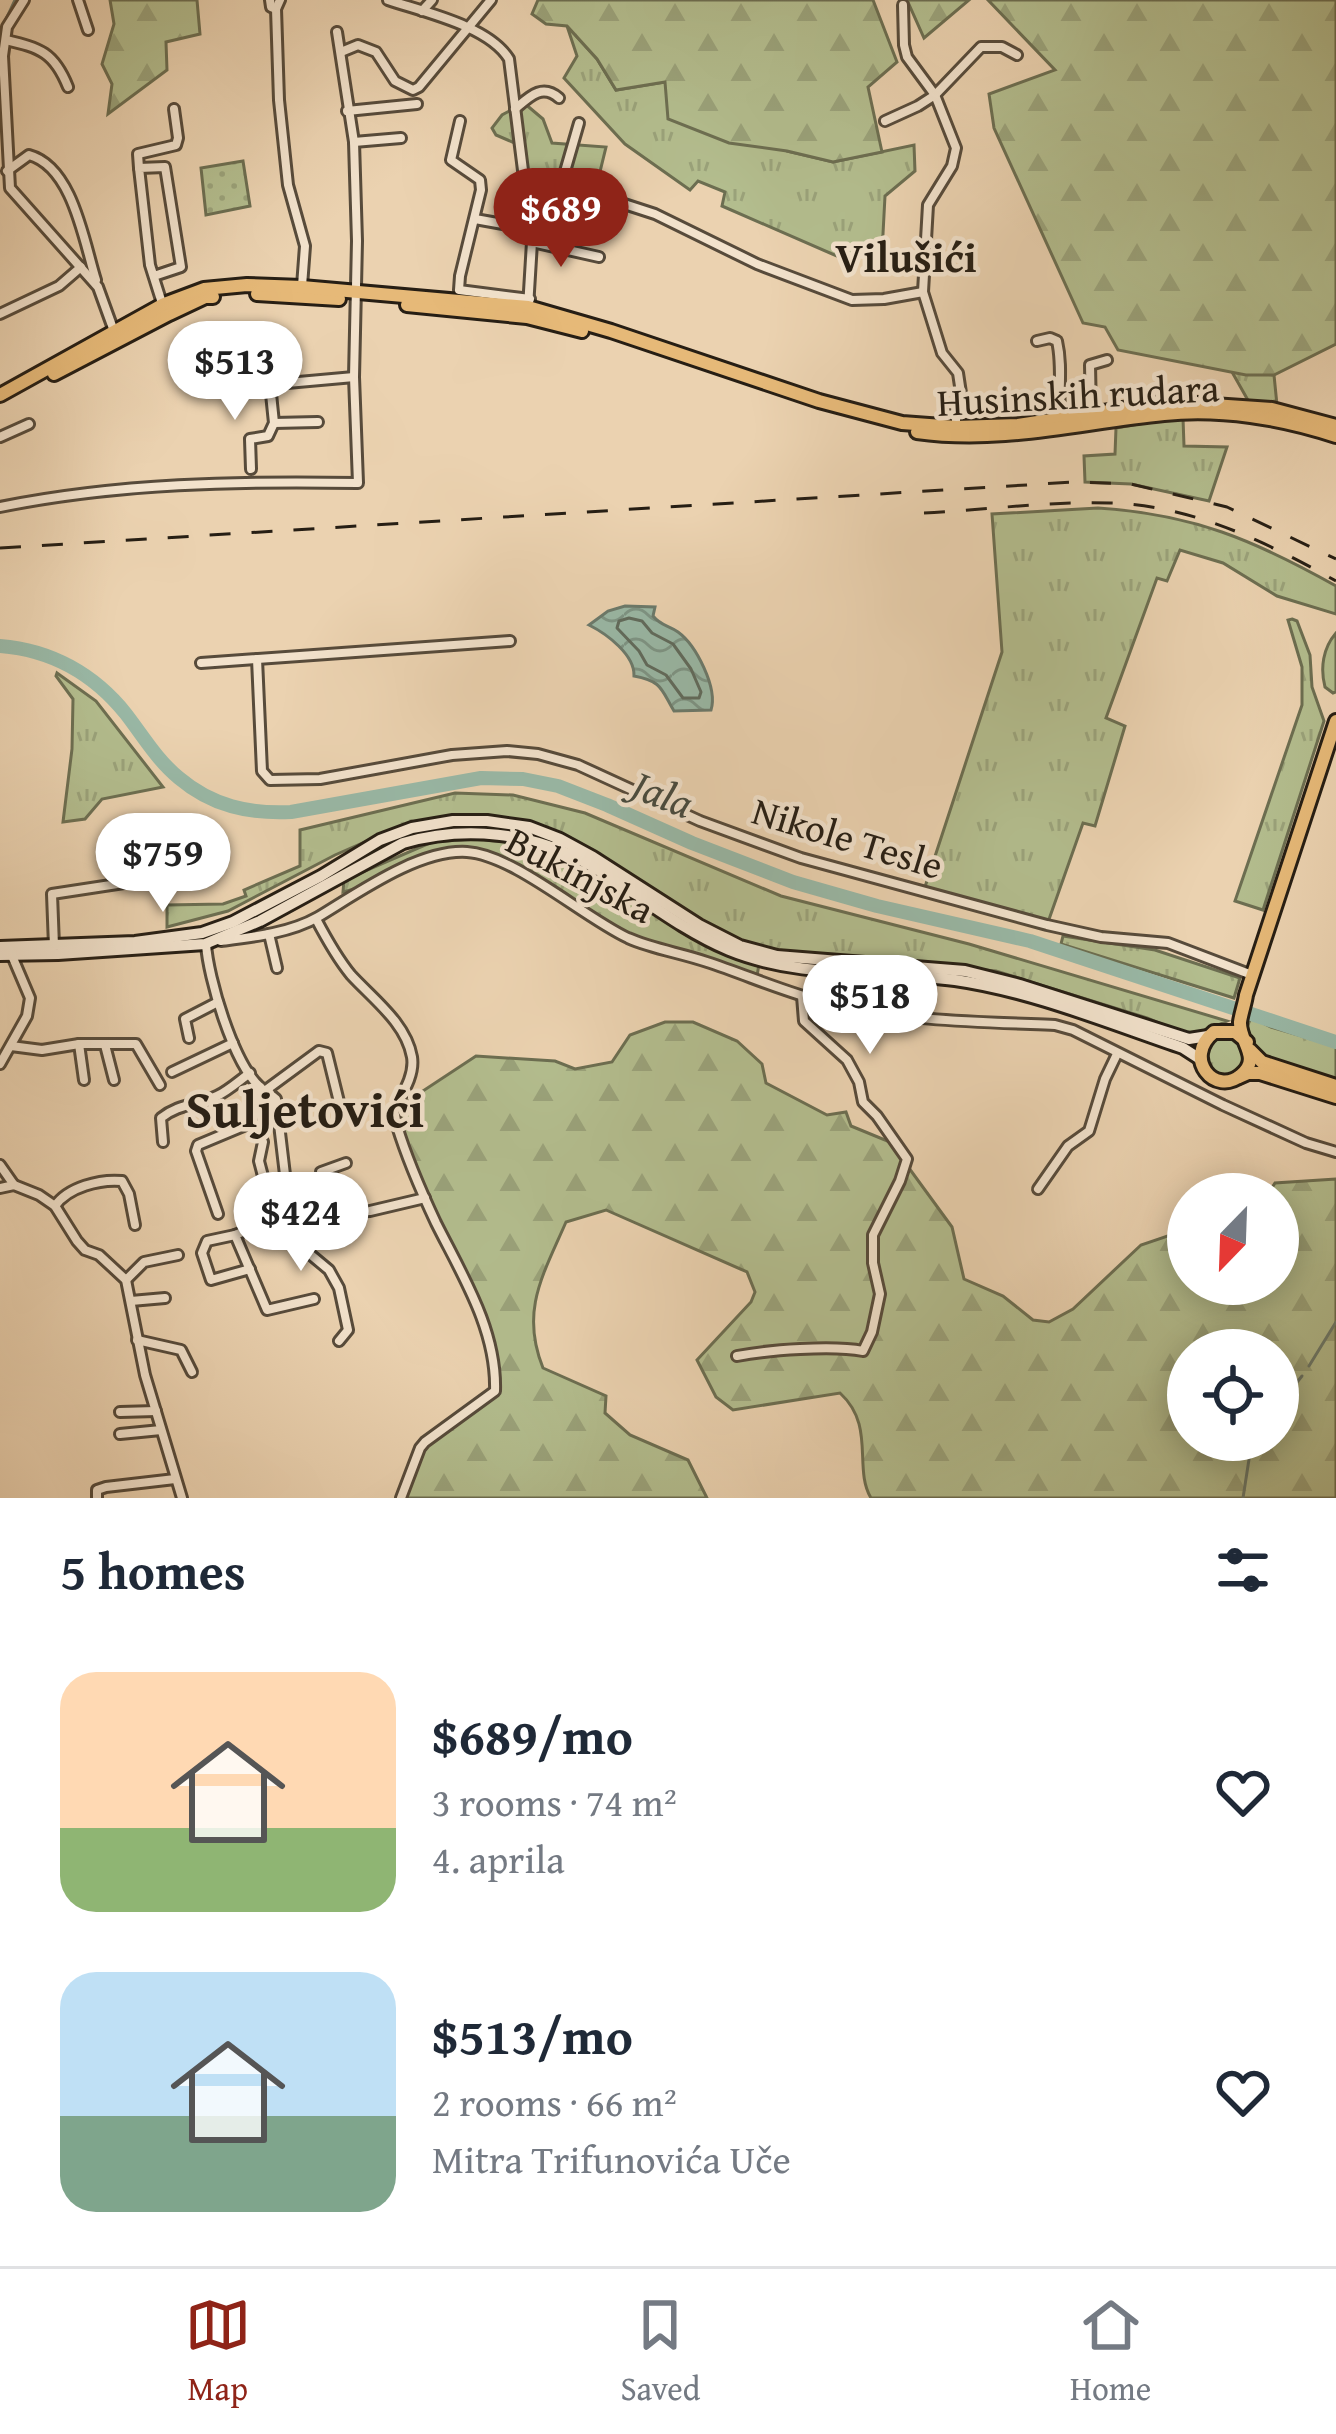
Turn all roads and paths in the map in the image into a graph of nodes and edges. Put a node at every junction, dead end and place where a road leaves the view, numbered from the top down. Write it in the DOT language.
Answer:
graph roads {
  1 [pos="24,0"];
  2 [pos="78,0"];
  3 [pos="432,0"];
  4 [pos="491,0"];
  5 [pos="392,1"];
  6 [pos="275,3"];
  7 [pos="903,5"];
  8 [pos="422,11"];
  9 [pos="466,28"];
  10 [pos="88,30"];
  11 [pos="337,32"];
  12 [pos="5,40"];
  13 [pos="341,52"];
  14 [pos="1017,55"];
  15 [pos="1,66"];
  16 [pos="68,87"];
  17 [pos="934,94"];
  18 [pos="559,98"];
  19 [pos="417,104"];
  20 [pos="174,110"];
  21 [pos="347,110"];
  22 [pos="515,110"];
  23 [pos="460,121"];
  24 [pos="885,122"];
  25 [pos="579,123"];
  26 [pos="401,138"];
  27 [pos="354,142"];
  28 [pos="139,168"];
  29 [pos="7,171"];
  30 [pos="530,183"];
  31 [pos="475,219"];
  32 [pos="530,224"];
  33 [pos="532,242"];
  34 [pos="599,256"];
  35 [pos="81,267"];
  36 [pos="154,276"];
  37 [pos="98,287"];
  38 [pos="302,287"];
  39 [pos="923,292"];
  40 [pos="353,297"];
  41 [pos="164,304"];
  42 [pos="528,308"];
  43 [pos="0,314"];
  44 [pos="116,335"];
  45 [pos="1037,340"];
  46 [pos="1107,360"];
  47 [pos="354,377"];
  48 [pos="270,384"];
  49 [pos="231,388"];
  50 [pos="0,399"];
  51 [pos="1091,416"];
  52 [pos="1060,420"];
  53 [pos="318,422"];
  54 [pos="274,423"];
  55 [pos="29,424"];
  56 [pos="1336,426"];
  57 [pos="956,428"];
  58 [pos="1336,436"];
  59 [pos="0,437"];
  60 [pos="250,470"];
  61 [pos="0,507"];
  62 [pos="510,641"];
  63 [pos="256,659"];
  64 [pos="200,663"];
  65 [pos="1336,721"];
  66 [pos="150,879"];
  67 [pos="324,881"];
  68 [pos="335,904"];
  69 [pos="316,919"];
  70 [pos="269,934"];
  71 [pos="205,944"];
  72 [pos="54,946"];
  73 [pos="5,951"];
  74 [pos="277,968"];
  75 [pos="1252,975"];
  76 [pos="802,996"];
  77 [pos="218,1002"];
  78 [pos="1237,1021"];
  79 [pos="1214,1033"];
  80 [pos="189,1038"];
  81 [pos="233,1042"];
  82 [pos="79,1044"];
  83 [pos="105,1045"];
  84 [pos="10,1046"];
  85 [pos="1248,1046"];
  86 [pos="1118,1054"];
  87 [pos="1200,1060"];
  88 [pos="0,1064"];
  89 [pos="172,1072"];
  90 [pos="250,1072"];
  91 [pos="1238,1077"];
  92 [pos="115,1080"];
  93 [pos="84,1081"];
  94 [pos="160,1085"];
  95 [pos="1336,1086"];
  96 [pos="263,1089"];
  97 [pos="1336,1097"];
  98 [pos="341,1110"];
  99 [pos="253,1122"];
  100 [pos="163,1142"];
  101 [pos="1336,1152"];
  102 [pos="346,1163"];
  103 [pos="0,1165"];
  104 [pos="14,1186"];
  105 [pos="0,1188"];
  106 [pos="1038,1189"];
  107 [pos="425,1198"];
  108 [pos="56,1206"];
  109 [pos="325,1212"];
  110 [pos="218,1214"];
  111 [pos="301,1214"];
  112 [pos="282,1216"];
  113 [pos="135,1225"];
  114 [pos="235,1235"];
  115 [pos="178,1256"];
  116 [pos="250,1269"];
  117 [pos="126,1280"];
  118 [pos="165,1298"];
  119 [pos="314,1299"];
  120 [pos="131,1301"];
  121 [pos="137,1340"];
  122 [pos="339,1341"];
  123 [pos="737,1356"];
  124 [pos="192,1372"];
  125 [pos="156,1411"];
  126 [pos="120,1412"];
  127 [pos="161,1430"];
  128 [pos="120,1434"];
  129 [pos="175,1479"];
  130 [pos="97,1498"];
  131 [pos="182,1498"];
  132 [pos="401,1498"];
  1 -- 12 [label="street"];
  2 -- 10 [label="street"];
  3 -- 8 [label="street"];
  4 -- 9 [label="street"];
  5 -- 8 [label="street"];
  6 -- 38 [label="street"];
  7 -- 17 [label="street"];
  8 -- 9 [label="street"];
  9 -- 13 [label="street"];
  9 -- 22 [label="street"];
  11 -- 13 [label="street"];
  12 -- 15 [label="street"];
  12 -- 16 [label="street"];
  13 -- 21 [label="street"];
  14 -- 17 [label="street"];
  15 -- 29 [label="street"];
  17 -- 24 [label="street"];
  17 -- 39 [label="street"];
  18 -- 22 [label="street"];
  19 -- 21 [label="street"];
  20 -- 28 [label="street"];
  21 -- 27 [label="street"];
  22 -- 30 [label="street"];
  23 -- 31 [label="street, Husinskih rudara"];
  25 -- 30 [label="street"];
  26 -- 27 [label="street"];
  27 -- 40 [label="street"];
  28 -- 36 [label="street"];
  28 -- 36 [label="street"];
  29 -- 35 [label="street"];
  29 -- 37 [label="street"];
  30 -- 32 [label="street"];
  30 -- 39 [label="street"];
  31 -- 32 [label="street"];
  31 -- 42 [label="street, Husinskih rudara"];
  32 -- 33 [label="street"];
  33 -- 34 [label="street"];
  33 -- 42 [label="street"];
  35 -- 37 [label="street"];
  35 -- 43 [label="street"];
  36 -- 41 [label="street"];
  37 -- 44 [label="street"];
  38 -- 40 [label="main road, Husinskih rudara"];
  38 -- 41 [label="main road, Husinskih rudara"];
  39 -- 57 [label="street"];
  40 -- 42 [label="main road, Husinskih rudara"];
  40 -- 44 [label="main road, Husinskih rudara"];
  40 -- 47 [label="street"];
  41 -- 44 [label="main road, Husinskih rudara"];
  42 -- 57 [label="main road, Husinskih rudara"];
  42 -- 58 [label="main road, Husinskih rudara"];
  44 -- 50 [label="main road, Husinskih rudara"];
  45 -- 52 [label="street, Husinskih rudara"];
  46 -- 51 [label="street, Husinskih rudara"];
  47 -- 48 [label="street"];
  47 -- 61 [label="street"];
  48 -- 49 [label="street"];
  48 -- 54 [label="street"];
  51 -- 52 [label="main road, Husinskih rudara"];
  51 -- 56 [label="main road, Husinskih rudara"];
  52 -- 57 [label="main road, Husinskih rudara"];
  53 -- 54 [label="street"];
  54 -- 60 [label="street"];
  55 -- 59 [label="street"];
  62 -- 63 [label="street"];
  63 -- 64 [label="street"];
  63 -- 75 [label="street, Nikole Tesle"];
  65 -- 75 [label="main road"];
  66 -- 72 [label="street"];
  67 -- 68 [label="street"];
  67 -- 71 [label="main road"];
  67 -- 72 [label="main road"];
  67 -- 79 [label="main road"];
  67 -- 87 [label="main road"];
  68 -- 69 [label="street, Bukinjska"];
  68 -- 76 [label="street, Bukinjska"];
  69 -- 70 [label="street"];
  69 -- 107 [label="street"];
  70 -- 71 [label="street"];
  70 -- 74 [label="street"];
  71 -- 73 [label="main road"];
  71 -- 77 [label="street"];
  72 -- 73 [label="main road"];
  73 -- 84 [label="street"];
  75 -- 78 [label="main road"];
  76 -- 86 [label="street, Bukinjska"];
  76 -- 123 [label="street"];
  77 -- 80 [label="street"];
  77 -- 81 [label="street"];
  78 -- 79 [label="main road"];
  78 -- 85 [label="main road"];
  79 -- 85 [label="main road"];
  79 -- 87 [label="main road"];
  81 -- 89 [label="street"];
  81 -- 90 [label="street"];
  82 -- 83 [label="street"];
  82 -- 84 [label="street"];
  82 -- 93 [label="street"];
  83 -- 92 [label="street"];
  83 -- 94 [label="street"];
  84 -- 88 [label="street"];
  85 -- 91 [label="main road"];
  85 -- 95 [label="main road"];
  86 -- 101 [label="street, Bukinjska"];
  86 -- 106 [label="street"];
  87 -- 91 [label="main road"];
  90 -- 96 [label="street"];
  90 -- 100 [label="street"];
  91 -- 97 [label="main road"];
  96 -- 98 [label="street"];
  96 -- 99 [label="street"];
  96 -- 111 [label="street"];
  99 -- 110 [label="street"];
  99 -- 112 [label="street"];
  102 -- 109 [label="street"];
  103 -- 104 [label="street"];
  104 -- 105 [label="street"];
  104 -- 108 [label="street"];
  107 -- 109 [label="street"];
  107 -- 132 [label="street"];
  108 -- 113 [label="street"];
  108 -- 117 [label="street"];
  109 -- 111 [label="street"];
  111 -- 112 [label="street"];
  112 -- 114 [label="street"];
  112 -- 122 [label="street"];
  114 -- 116 [label="street"];
  114 -- 116 [label="street"];
  115 -- 117 [label="street"];
  116 -- 119 [label="street"];
  117 -- 120 [label="street"];
  118 -- 120 [label="street"];
  120 -- 121 [label="street"];
  121 -- 124 [label="street"];
  121 -- 125 [label="street"];
  125 -- 126 [label="street"];
  125 -- 127 [label="street"];
  127 -- 128 [label="street"];
  127 -- 129 [label="street"];
  129 -- 130 [label="street"];
  129 -- 131 [label="street"];
}
